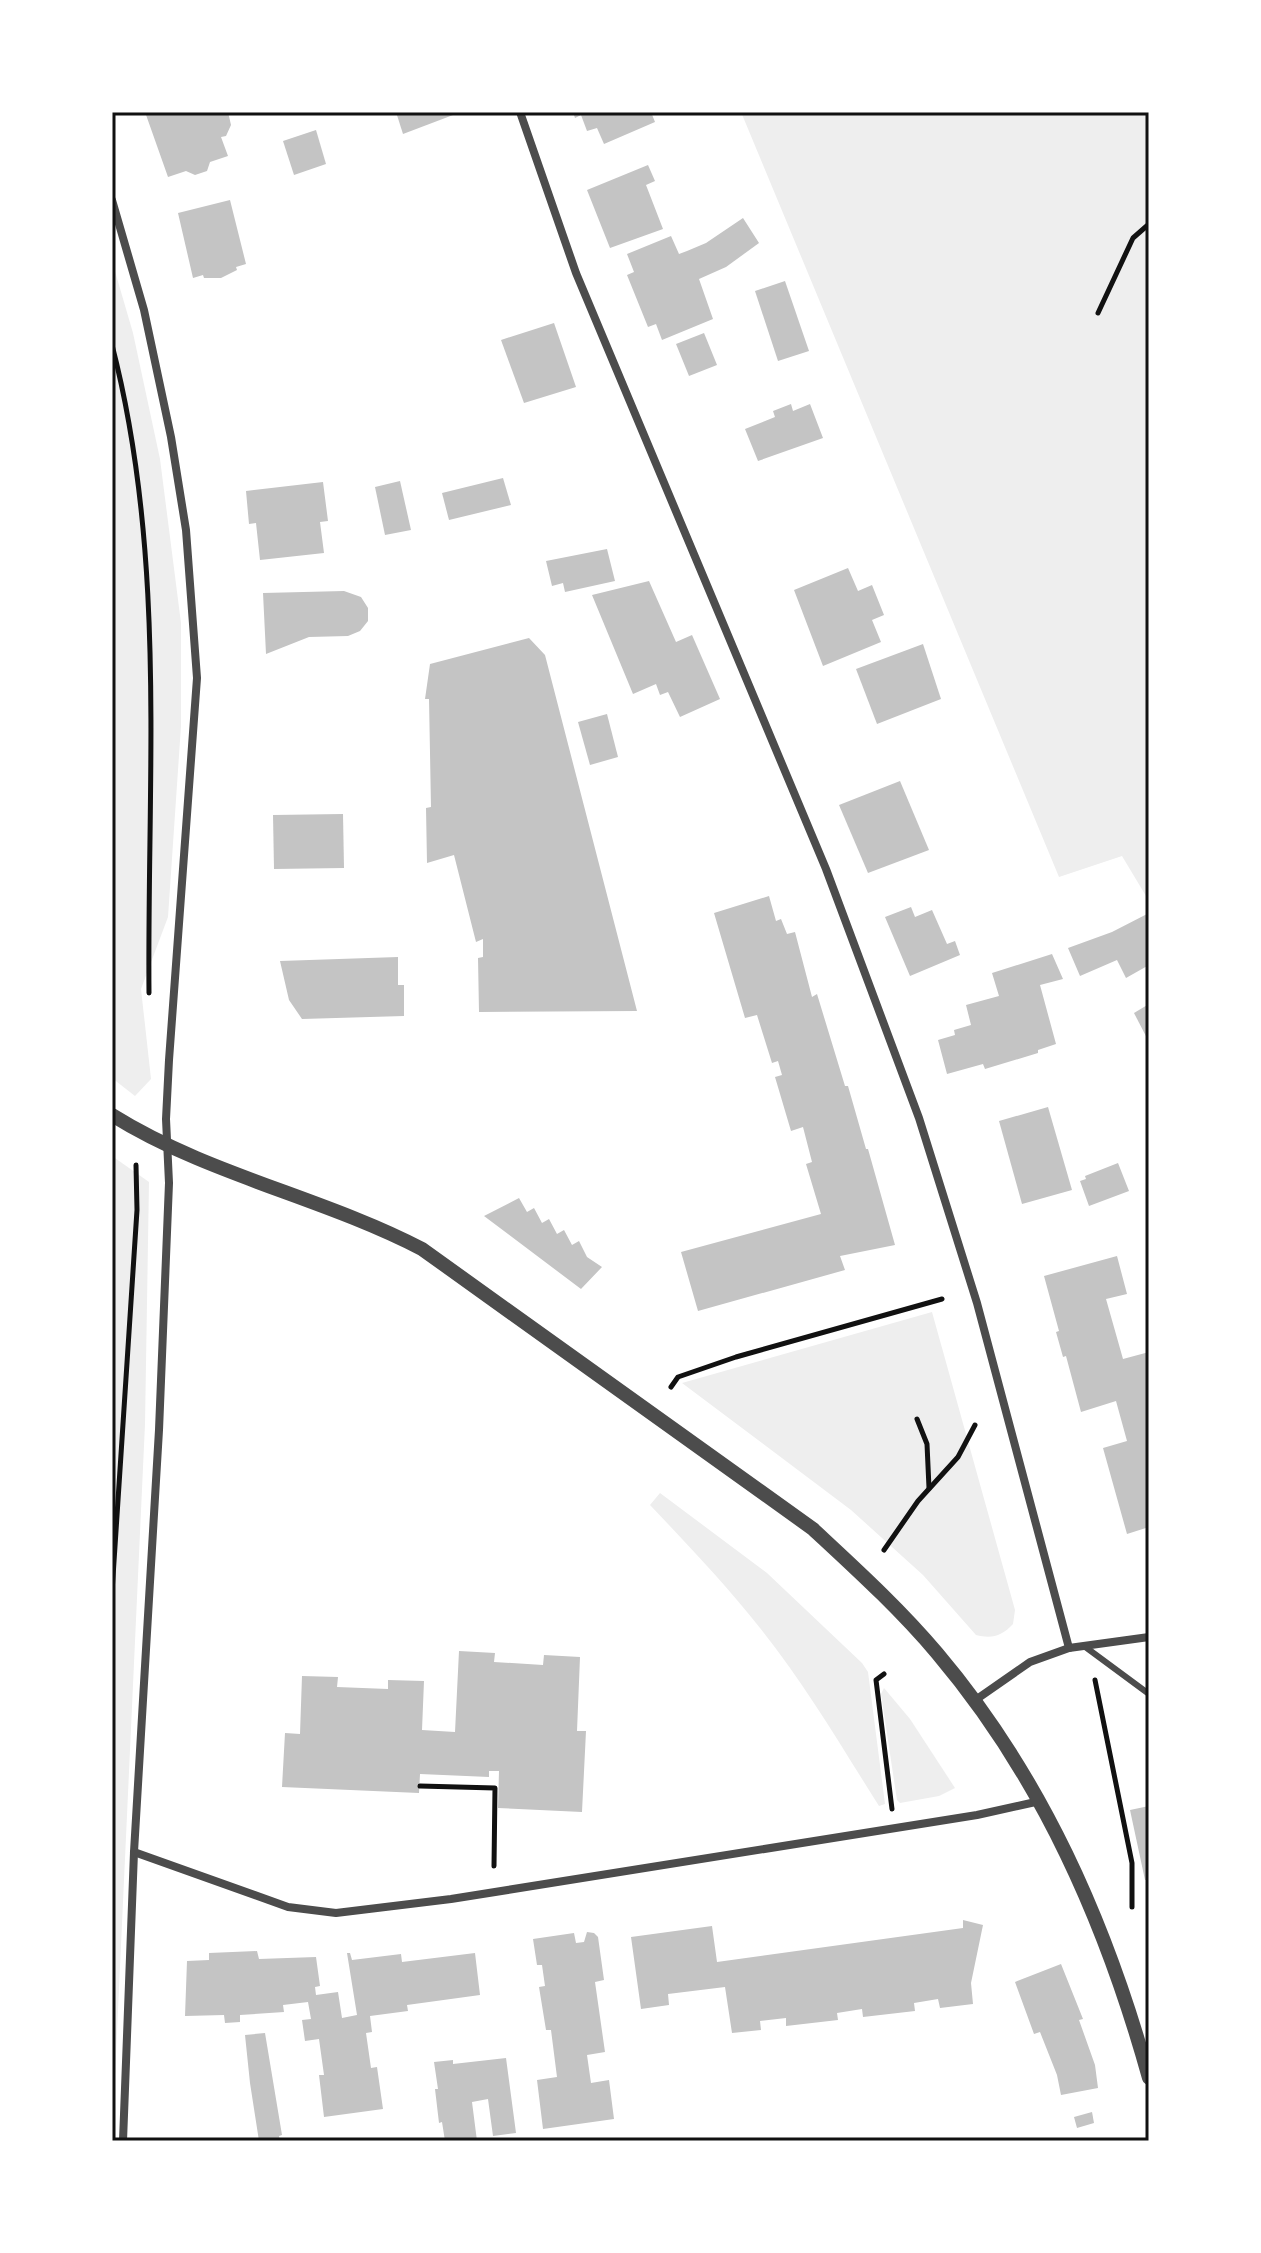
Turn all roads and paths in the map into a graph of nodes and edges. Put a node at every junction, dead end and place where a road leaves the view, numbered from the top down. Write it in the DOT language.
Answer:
graph roads {
  1 [pos="520,112"];
  2 [pos="112,200"];
  3 [pos="1149,224"];
  4 [pos="1098,313"];
  5 [pos="112,345"];
  6 [pos="150,1004"];
  7 [pos="112,1115"];
  8 [pos="166,1146"];
  9 [pos="136,1165"];
  10 [pos="942,1299"];
  11 [pos="671,1387"];
  12 [pos="917,1419"];
  13 [pos="975,1425"];
  14 [pos="929,1489"];
  15 [pos="884,1550"];
  16 [pos="112,1592"];
  17 [pos="1149,1637"];
  18 [pos="1084,1646"];
  19 [pos="1069,1648"];
  20 [pos="884,1674"];
  21 [pos="1090,1675"];
  22 [pos="1149,1694"];
  23 [pos="974,1701"];
  24 [pos="420,1786"];
  25 [pos="1040,1801"];
  26 [pos="892,1810"];
  27 [pos="134,1852"];
  28 [pos="494,1866"];
  29 [pos="1132,1907"];
  30 [pos="1149,2078"];
  31 [pos="123,2141"];
  1 -- 19 [label="street"];
  2 -- 8 [label="street"];
  3 -- 4 [label="path"];
  5 -- 6 [label="path"];
  7 -- 8 [label="street"];
  8 -- 23 [label="street"];
  8 -- 27 [label="street"];
  9 -- 16 [label="path"];
  10 -- 11 [label="path"];
  12 -- 14 [label="path"];
  13 -- 14 [label="path"];
  14 -- 15 [label="path"];
  17 -- 18 [label="street"];
  18 -- 19 [label="street"];
  18 -- 22 [label="lane"];
  19 -- 23 [label="street"];
  20 -- 26 [label="path"];
  21 -- 29 [label="path"];
  23 -- 25 [label="street"];
  24 -- 28 [label="path"];
  25 -- 27 [label="street"];
  25 -- 30 [label="street"];
  27 -- 31 [label="street"];
}
